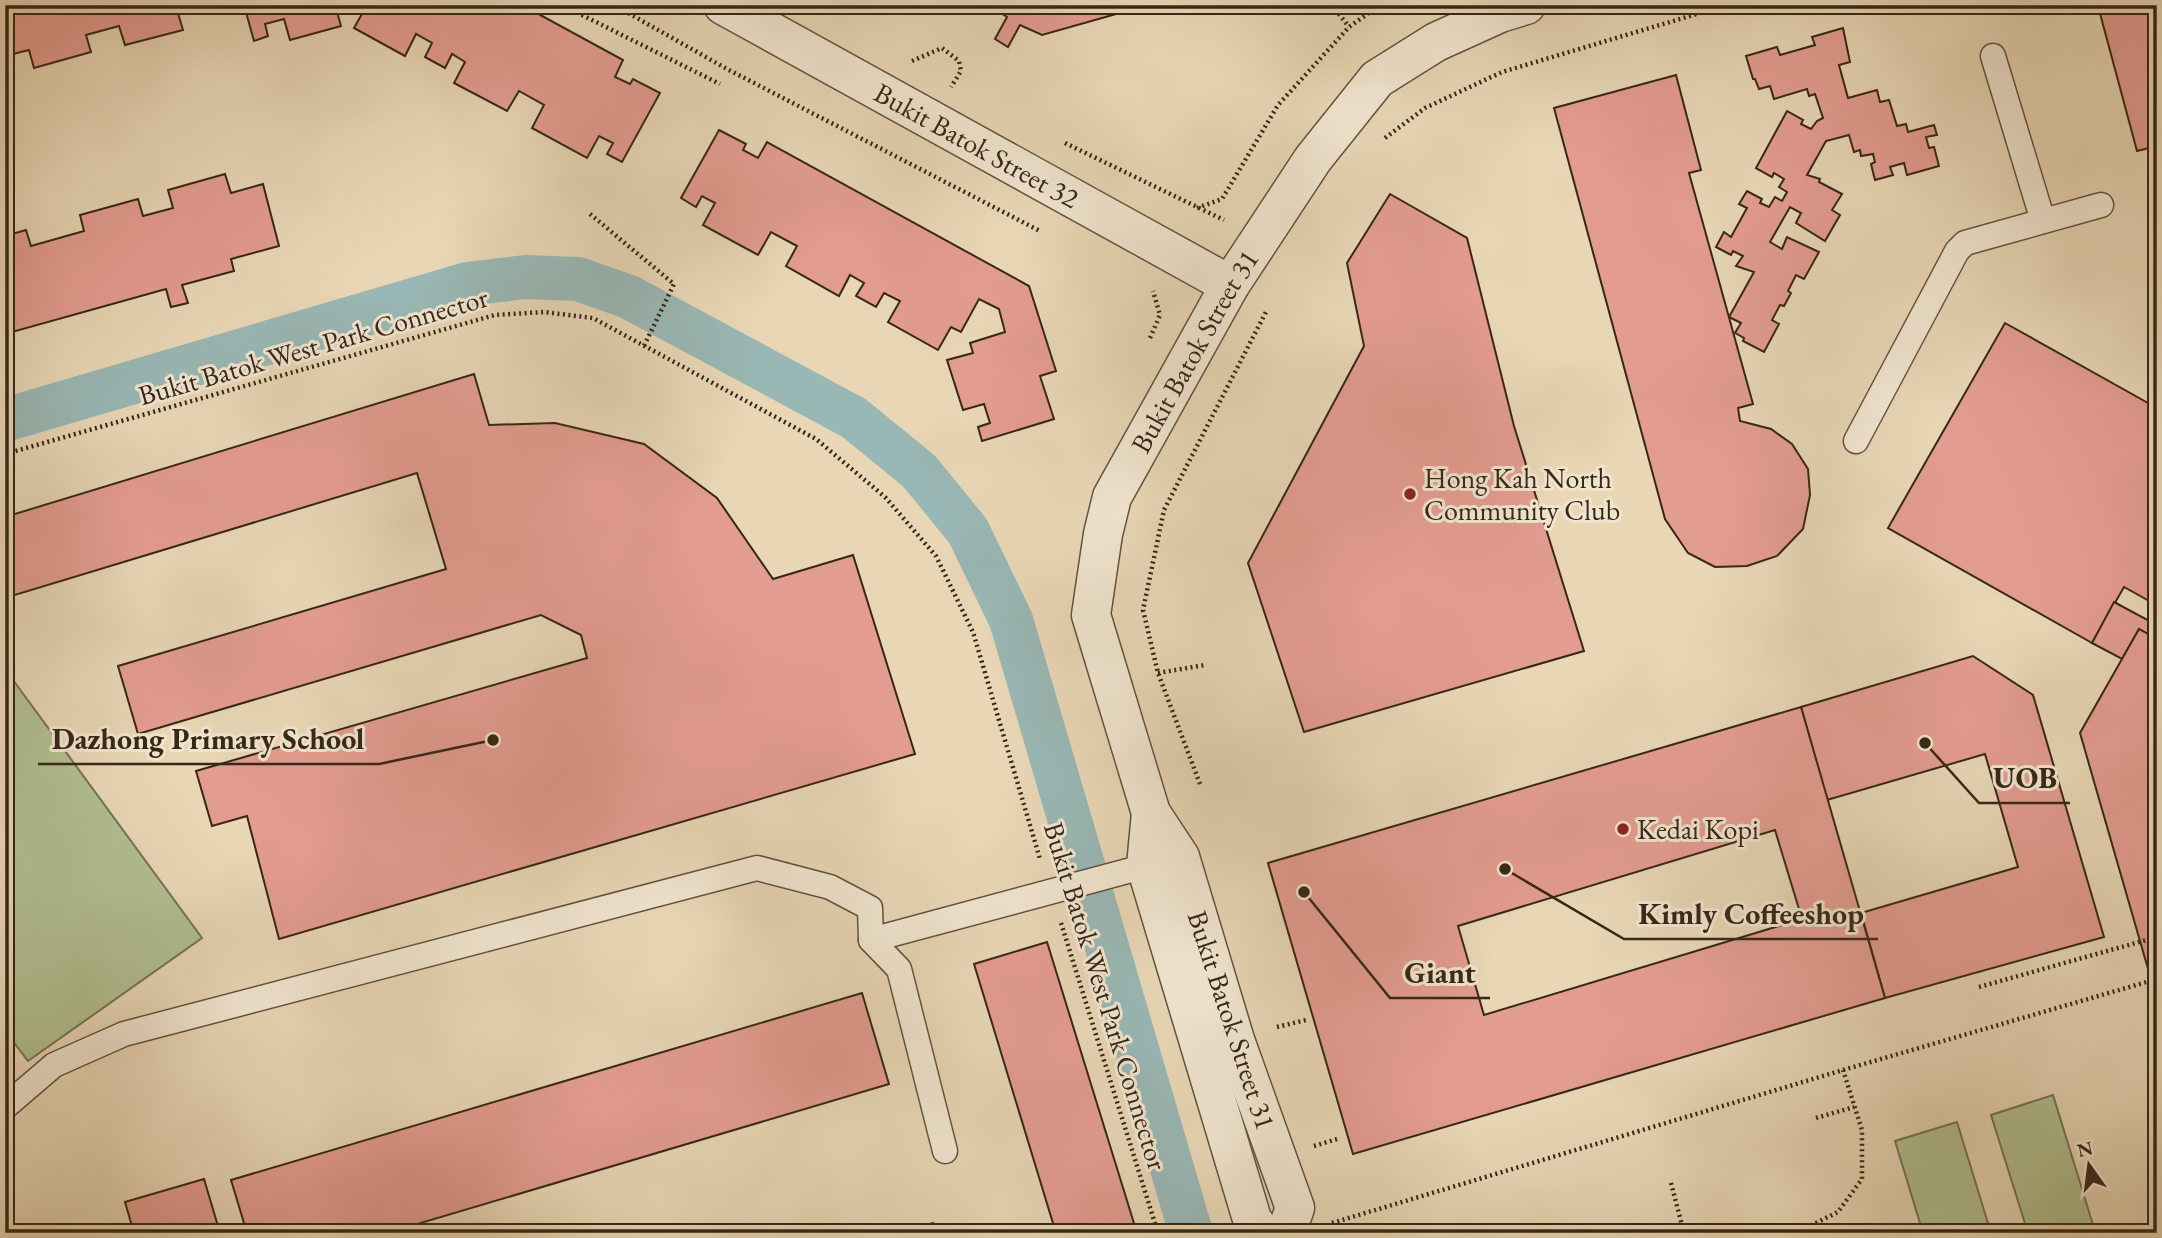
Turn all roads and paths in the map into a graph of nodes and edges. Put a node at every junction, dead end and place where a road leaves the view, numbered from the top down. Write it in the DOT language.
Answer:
graph roads {
  1 [pos="614,5"];
  2 [pos="723,5"];
  3 [pos="1332,5"];
  4 [pos="1380,5"];
  5 [pos="1526,5"];
  6 [pos="1727,5"];
  7 [pos="566,6"];
  8 [pos="1349,27"];
  9 [pos="1993,56"];
  10 [pos="905,64"];
  11 [pos="954,82"];
  12 [pos="720,84"];
  13 [pos="1375,146"];
  14 [pos="2101,205"];
  15 [pos="1197,208"];
  16 [pos="590,215"];
  17 [pos="2043,220"];
  18 [pos="1046,234"];
  19 [pos="1143,285"];
  20 [pos="1230,285"];
  21 [pos="1154,292"];
  22 [pos="1268,308"];
  23 [pos="644,346"];
  24 [pos="1856,441"];
  25 [pos="5,454"];
  26 [pos="1205,665"];
  27 [pos="1158,673"];
  28 [pos="1200,784"];
  29 [pos="1163,861"];
  30 [pos="1055,890"];
  31 [pos="2157,937"];
  32 [pos="871,940"];
  33 [pos="2157,979"];
  34 [pos="1979,987"];
  35 [pos="1306,1020"];
  36 [pos="1277,1027"];
  37 [pos="1843,1070"];
  38 [pos="5,1107"];
  39 [pos="1854,1107"];
  40 [pos="1816,1118"];
  41 [pos="1337,1139"];
  42 [pos="1307,1148"];
  43 [pos="945,1151"];
  44 [pos="1671,1184"];
  45 [pos="5,1218"];
  46 [pos="1328,1224"];
  47 [pos="13,1233"];
  48 [pos="1158,1233"];
  49 [pos="1261,1233"];
  50 [pos="1286,1233"];
  51 [pos="1619,1233"];
  52 [pos="1643,1233"];
  53 [pos="1684,1233"];
  54 [pos="1796,1233"];
  1 -- 18 [label="path"];
  2 -- 20 [label="street, Bukit Batok Street 32"];
  3 -- 8 [label="path"];
  4 -- 8 [label="path"];
  5 -- 20 [label="street, Bukit Batok Street 31"];
  6 -- 13 [label="path"];
  7 -- 12 [label="path"];
  8 -- 15 [label="path"];
  9 -- 17 [label="lane"];
  10 -- 11 [label="path"];
  14 -- 17 [label="lane"];
  16 -- 23 [label="path"];
  17 -- 24 [label="lane"];
  19 -- 21 [label="path"];
  20 -- 29 [label="street, Bukit Batok Street 31"];
  22 -- 27 [label="path"];
  23 -- 25 [label="path, Bukit Batok West Park Connector"];
  23 -- 30 [label="path, Bukit Batok West Park Connector"];
  26 -- 27 [label="path"];
  27 -- 28 [label="path"];
  29 -- 30 [label="lane"];
  29 -- 49 [label="street, Bukit Batok Street 31"];
  29 -- 50 [label="street, Bukit Batok Street 31"];
  30 -- 32 [label="lane"];
  30 -- 48 [label="path, Bukit Batok West Park Connector"];
  31 -- 34 [label="path"];
  32 -- 38 [label="lane"];
  32 -- 43 [label="lane"];
  33 -- 37 [label="path"];
  35 -- 36 [label="path"];
  37 -- 39 [label="path"];
  37 -- 46 [label="path"];
  39 -- 40 [label="path"];
  39 -- 54 [label="path"];
  41 -- 42 [label="path"];
  44 -- 53 [label="path"];
  45 -- 47 [label="path"];
  51 -- 52 [label="path"];
}
